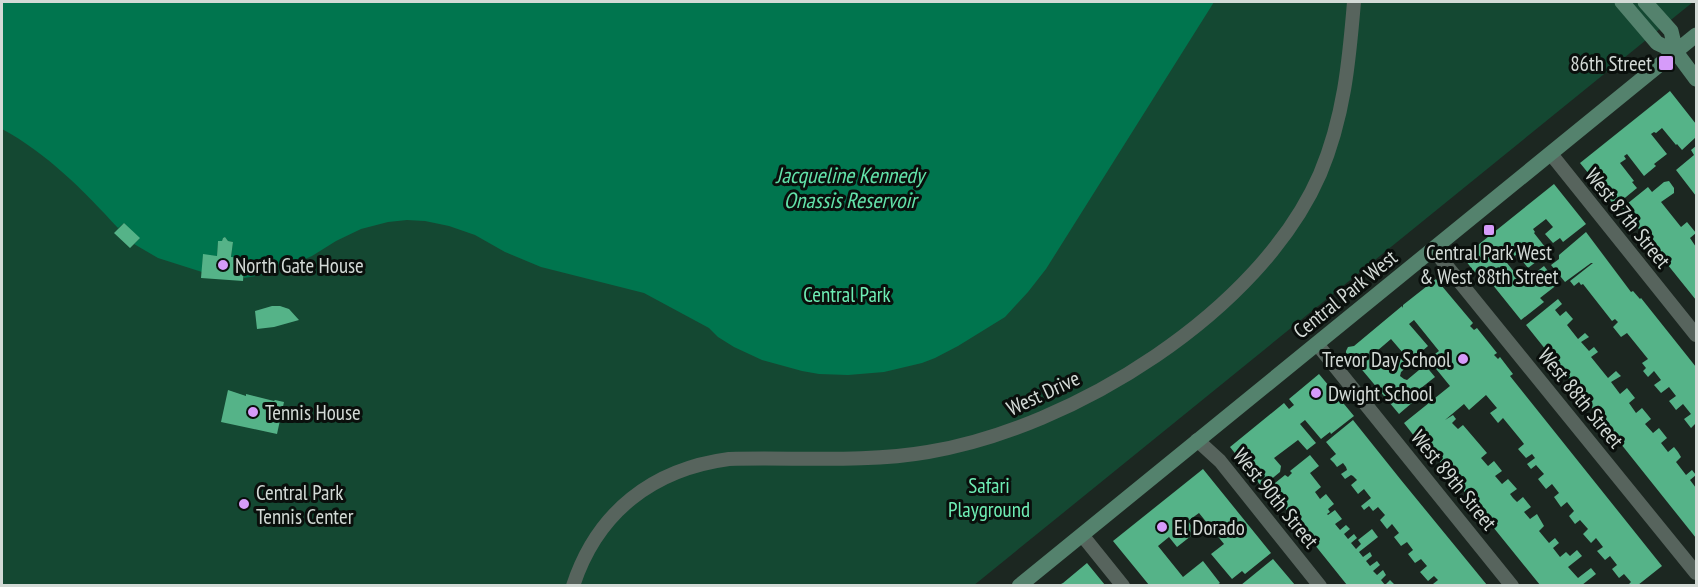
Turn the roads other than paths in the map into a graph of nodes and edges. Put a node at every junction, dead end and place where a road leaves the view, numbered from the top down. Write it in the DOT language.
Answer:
graph roads {
  1 [pos="1354,2"];
  2 [pos="1622,2"];
  3 [pos="1645,2"];
  4 [pos="1696,35"];
  5 [pos="1676,52"];
  6 [pos="1696,79"];
  7 [pos="1551,154"];
  8 [pos="1433,249"];
  9 [pos="1696,335"];
  10 [pos="1317,344"];
  11 [pos="1197,440"];
  12 [pos="1082,535"];
  13 [pos="1696,573"];
  14 [pos="573,585"];
  15 [pos="1019,585"];
  16 [pos="1123,585"];
  17 [pos="1320,585"];
  18 [pos="1512,585"];
  1 -- 14 [label="street, West Drive"];
  2 -- 5 [label="main road"];
  3 -- 5 [label="main road"];
  4 -- 5 [label="main road, Central Park West"];
  5 -- 6 [label="main road"];
  5 -- 7 [label="main road, Central Park West"];
  7 -- 8 [label="main road, Central Park West"];
  7 -- 9 [label="street, West 87th Street"];
  8 -- 10 [label="main road, Central Park West"];
  8 -- 13 [label="street, West 88th Street"];
  10 -- 11 [label="main road, Central Park West"];
  10 -- 18 [label="street, West 89th Street"];
  11 -- 12 [label="main road, Central Park West"];
  11 -- 17 [label="street, West 90th Street"];
  12 -- 15 [label="main road, Central Park West"];
  12 -- 16 [label="street"];
}
